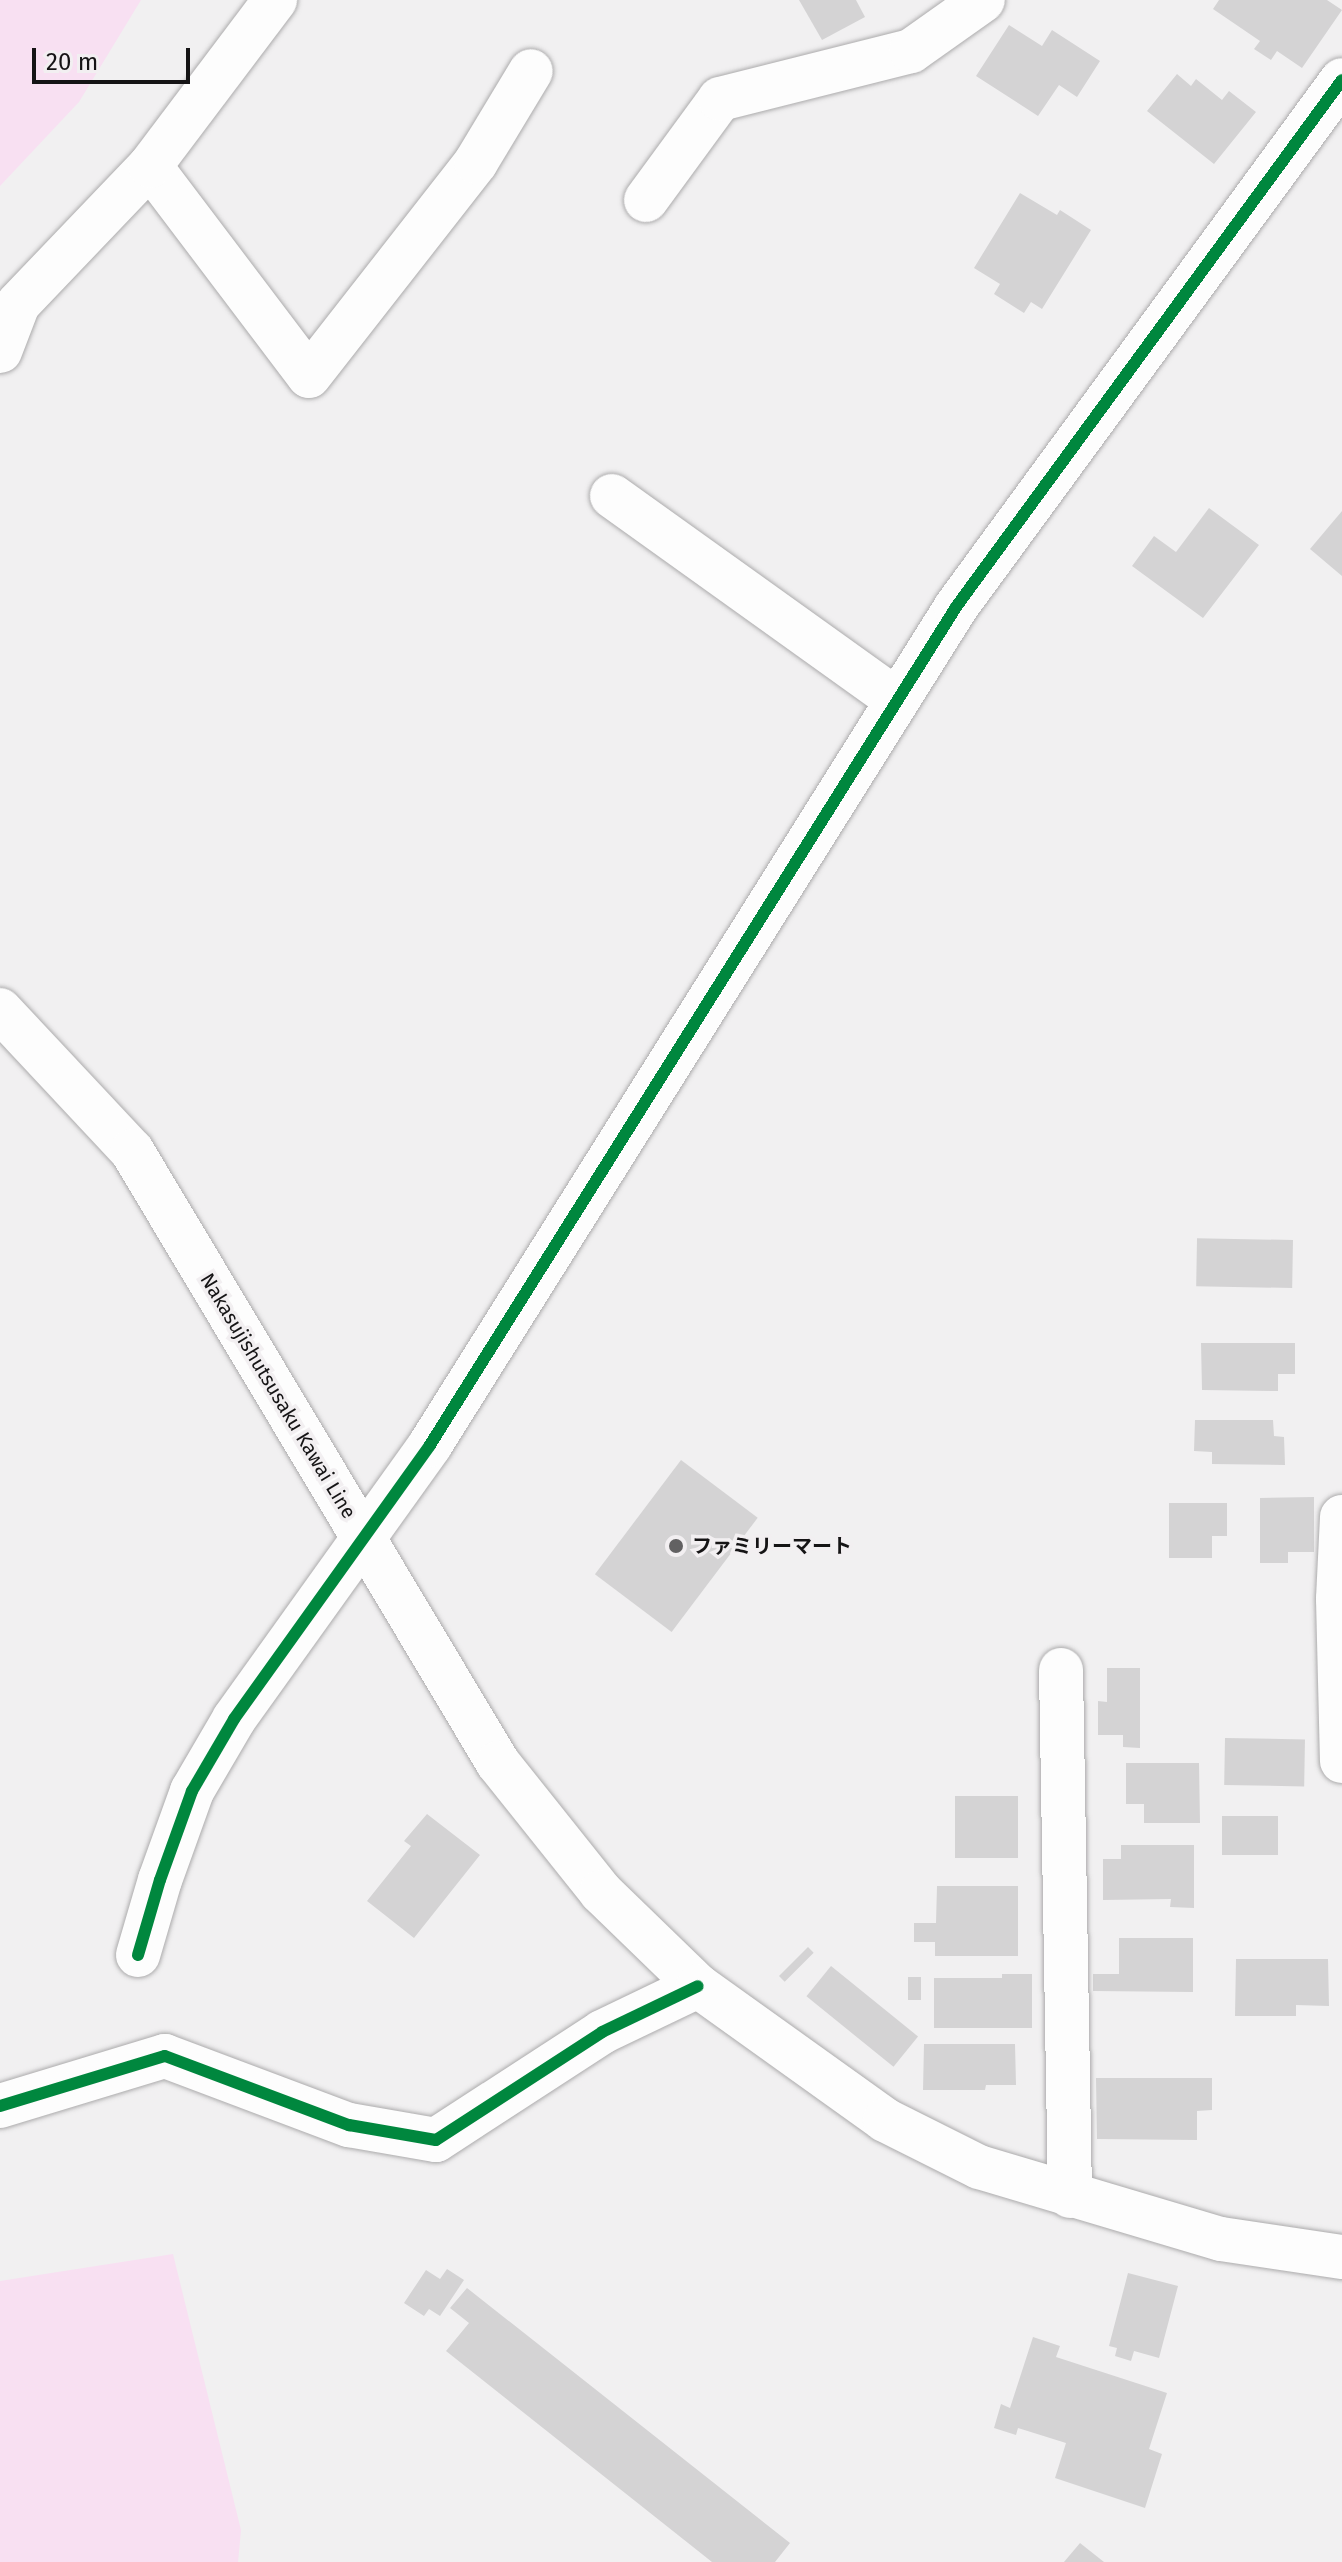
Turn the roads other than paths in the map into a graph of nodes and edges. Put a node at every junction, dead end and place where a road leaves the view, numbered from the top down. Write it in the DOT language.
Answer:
graph roads {
  1 [pos="275,0"];
  2 [pos="983,0"];
  3 [pos="531,71"];
  4 [pos="1342,80"];
  5 [pos="150,166"];
  6 [pos="646,200"];
  7 [pos="0,351"];
  8 [pos="612,496"];
  9 [pos="897,700"];
  10 [pos="0,1010"];
  11 [pos="1342,1517"];
  12 [pos="365,1537"];
  13 [pos="1340,1599"];
  14 [pos="1061,1670"];
  15 [pos="1342,1761"];
  16 [pos="138,1955"];
  17 [pos="698,1986"];
  18 [pos="0,2106"];
  19 [pos="1070,2196"];
  20 [pos="1342,2257"];
  1 -- 5 [label="street"];
  2 -- 6 [label="street"];
  3 -- 5 [label="street"];
  4 -- 9 [label="street"];
  5 -- 7 [label="street"];
  8 -- 9 [label="street"];
  9 -- 12 [label="street"];
  10 -- 12 [label="street, Nakasujishutsusaku Kawai Line"];
  11 -- 13 [label="street"];
  12 -- 16 [label="street"];
  12 -- 17 [label="street, Nakasujishutsusaku Kawai Line"];
  13 -- 15 [label="street"];
  14 -- 19 [label="street"];
  17 -- 18 [label="street"];
  17 -- 19 [label="street, Nakasujishutsusaku Kawai Line"];
  19 -- 20 [label="street, Nakasujishutsusaku Kawai Line"];
}
